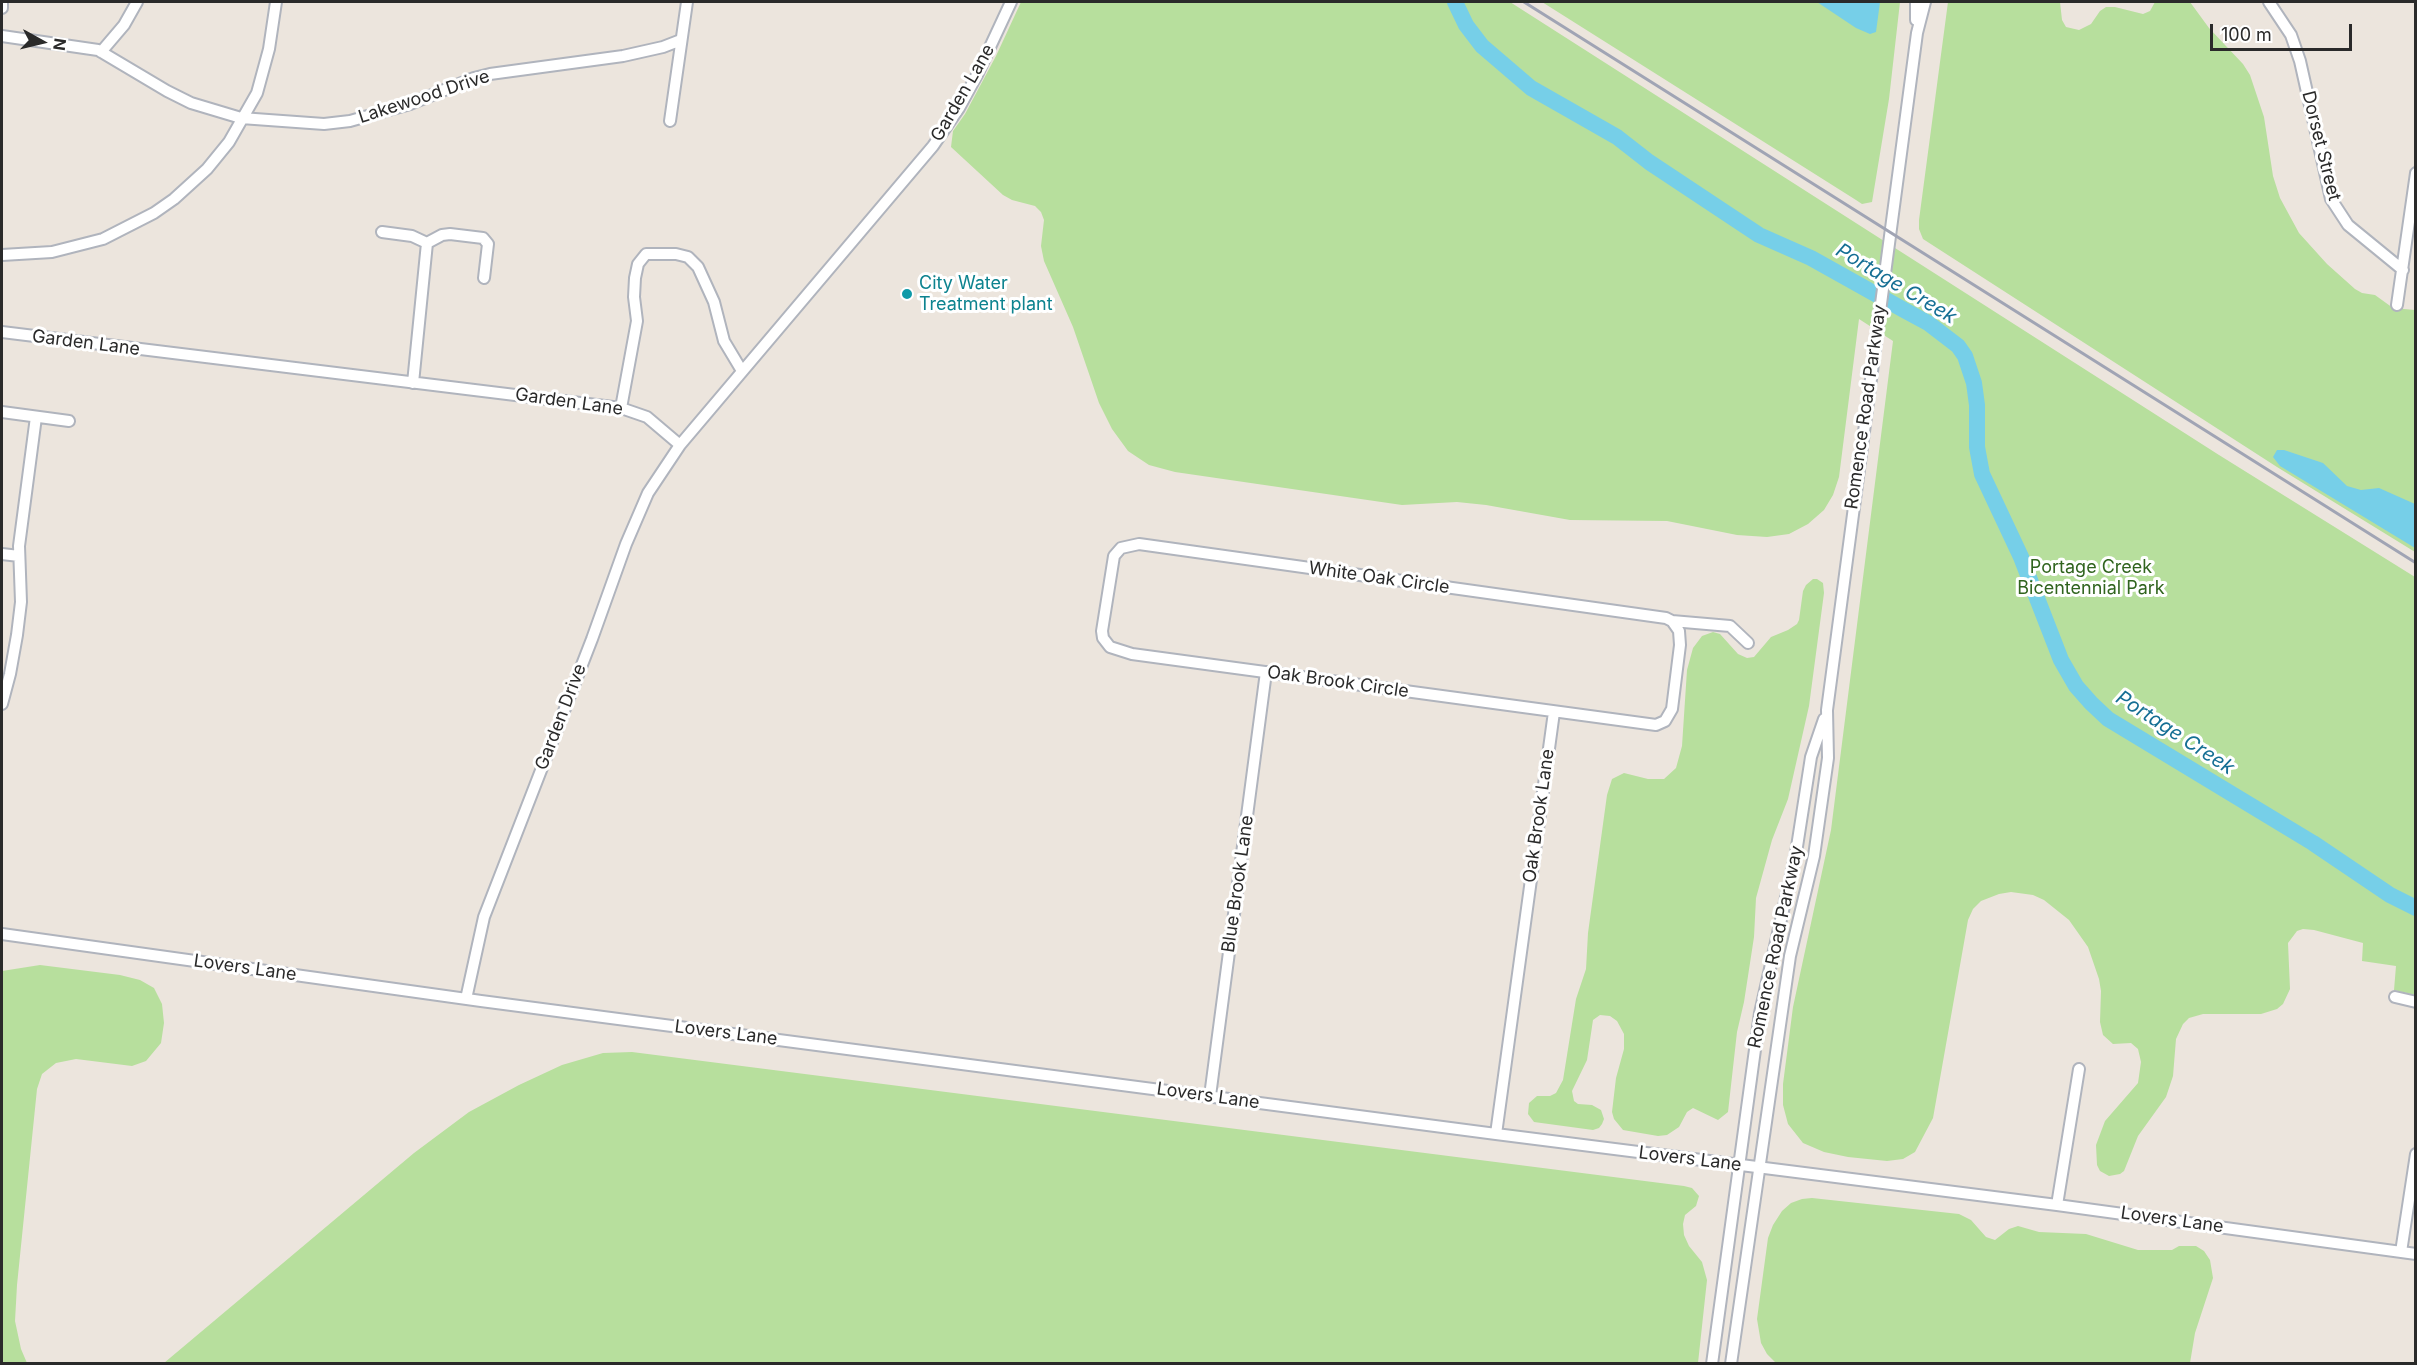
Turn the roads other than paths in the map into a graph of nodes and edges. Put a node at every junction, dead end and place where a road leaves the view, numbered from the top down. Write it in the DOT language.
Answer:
graph roads {
  1 [pos="2,2"];
  2 [pos="136,2"];
  3 [pos="276,2"];
  4 [pos="687,2"];
  5 [pos="1009,2"];
  6 [pos="1916,2"];
  7 [pos="1925,2"];
  8 [pos="2269,2"];
  9 [pos="2,8"];
  10 [pos="1917,33"];
  11 [pos="2,36"];
  12 [pos="681,40"];
  13 [pos="101,52"];
  14 [pos="241,118"];
  15 [pos="670,121"];
  16 [pos="2415,173"];
  17 [pos="382,232"];
  18 [pos="427,243"];
  19 [pos="2,255"];
  20 [pos="2403,270"];
  21 [pos="484,278"];
  22 [pos="2397,305"];
  23 [pos="2,332"];
  24 [pos="742,371"];
  25 [pos="413,382"];
  26 [pos="621,408"];
  27 [pos="2,412"];
  28 [pos="36,417"];
  29 [pos="69,421"];
  30 [pos="680,445"];
  31 [pos="2,554"];
  32 [pos="19,556"];
  33 [pos="1672,621"];
  34 [pos="1748,643"];
  35 [pos="1123,653"];
  36 [pos="1266,672"];
  37 [pos="2,704"];
  38 [pos="1827,711"];
  39 [pos="1554,712"];
  40 [pos="2,933"];
  41 [pos="2396,997"];
  42 [pos="466,999"];
  43 [pos="2415,1002"];
  44 [pos="2079,1068"];
  45 [pos="1210,1095"];
  46 [pos="1496,1134"];
  47 [pos="2415,1154"];
  48 [pos="1739,1165"];
  49 [pos="1759,1167"];
  50 [pos="2057,1205"];
  51 [pos="2401,1252"];
  52 [pos="2415,1254"];
  53 [pos="1712,1364"];
  54 [pos="1731,1364"];
  1 -- 9 [label="street"];
  2 -- 13 [label="street"];
  3 -- 14 [label="street"];
  4 -- 12 [label="street"];
  5 -- 24 [label="street, Garden Lane"];
  6 -- 10 [label="street, Romence Road Parkway"];
  7 -- 10 [label="street, Romence Road Parkway"];
  8 -- 20 [label="street, Dorset Street"];
  10 -- 38 [label="street, Romence Road Parkway"];
  11 -- 13 [label="street, Lakewood Drive"];
  12 -- 14 [label="street, Lakewood Drive"];
  12 -- 15 [label="street"];
  13 -- 14 [label="street, Lakewood Drive"];
  14 -- 19 [label="street"];
  16 -- 20 [label="street"];
  17 -- 18 [label="street"];
  18 -- 21 [label="street"];
  18 -- 25 [label="street"];
  20 -- 22 [label="street"];
  23 -- 25 [label="street, Garden Lane"];
  24 -- 26 [label="street"];
  24 -- 30 [label="street, Garden Lane"];
  25 -- 26 [label="street, Garden Lane"];
  26 -- 30 [label="street, Garden Lane"];
  27 -- 28 [label="street"];
  28 -- 29 [label="street"];
  28 -- 32 [label="street"];
  30 -- 42 [label="street, Garden Drive"];
  31 -- 32 [label="street"];
  32 -- 37 [label="street"];
  33 -- 34 [label="street, White Oak Circle"];
  33 -- 35 [label="street, White Oak Circle"];
  33 -- 39 [label="street"];
  35 -- 36 [label="street, Oak Brook Circle"];
  36 -- 39 [label="street, Oak Brook Circle"];
  36 -- 45 [label="street, Blue Brook Lane"];
  38 -- 48 [label="street, Romence Road Parkway"];
  38 -- 49 [label="street, Romence Road Parkway"];
  39 -- 46 [label="street, Oak Brook Lane"];
  40 -- 42 [label="street, Lovers Lane"];
  41 -- 43 [label="street"];
  42 -- 45 [label="street, Lovers Lane"];
  44 -- 50 [label="street"];
  45 -- 46 [label="street, Lovers Lane"];
  46 -- 48 [label="street, Lovers Lane"];
  47 -- 51 [label="street"];
  48 -- 49 [label="street, Lovers Lane"];
  48 -- 53 [label="street, Romence Road Parkway"];
  49 -- 50 [label="street, Lovers Lane"];
  49 -- 54 [label="street, Romence Road Parkway"];
  50 -- 51 [label="street, Lovers Lane"];
  51 -- 52 [label="street, Lovers Lane"];
}
